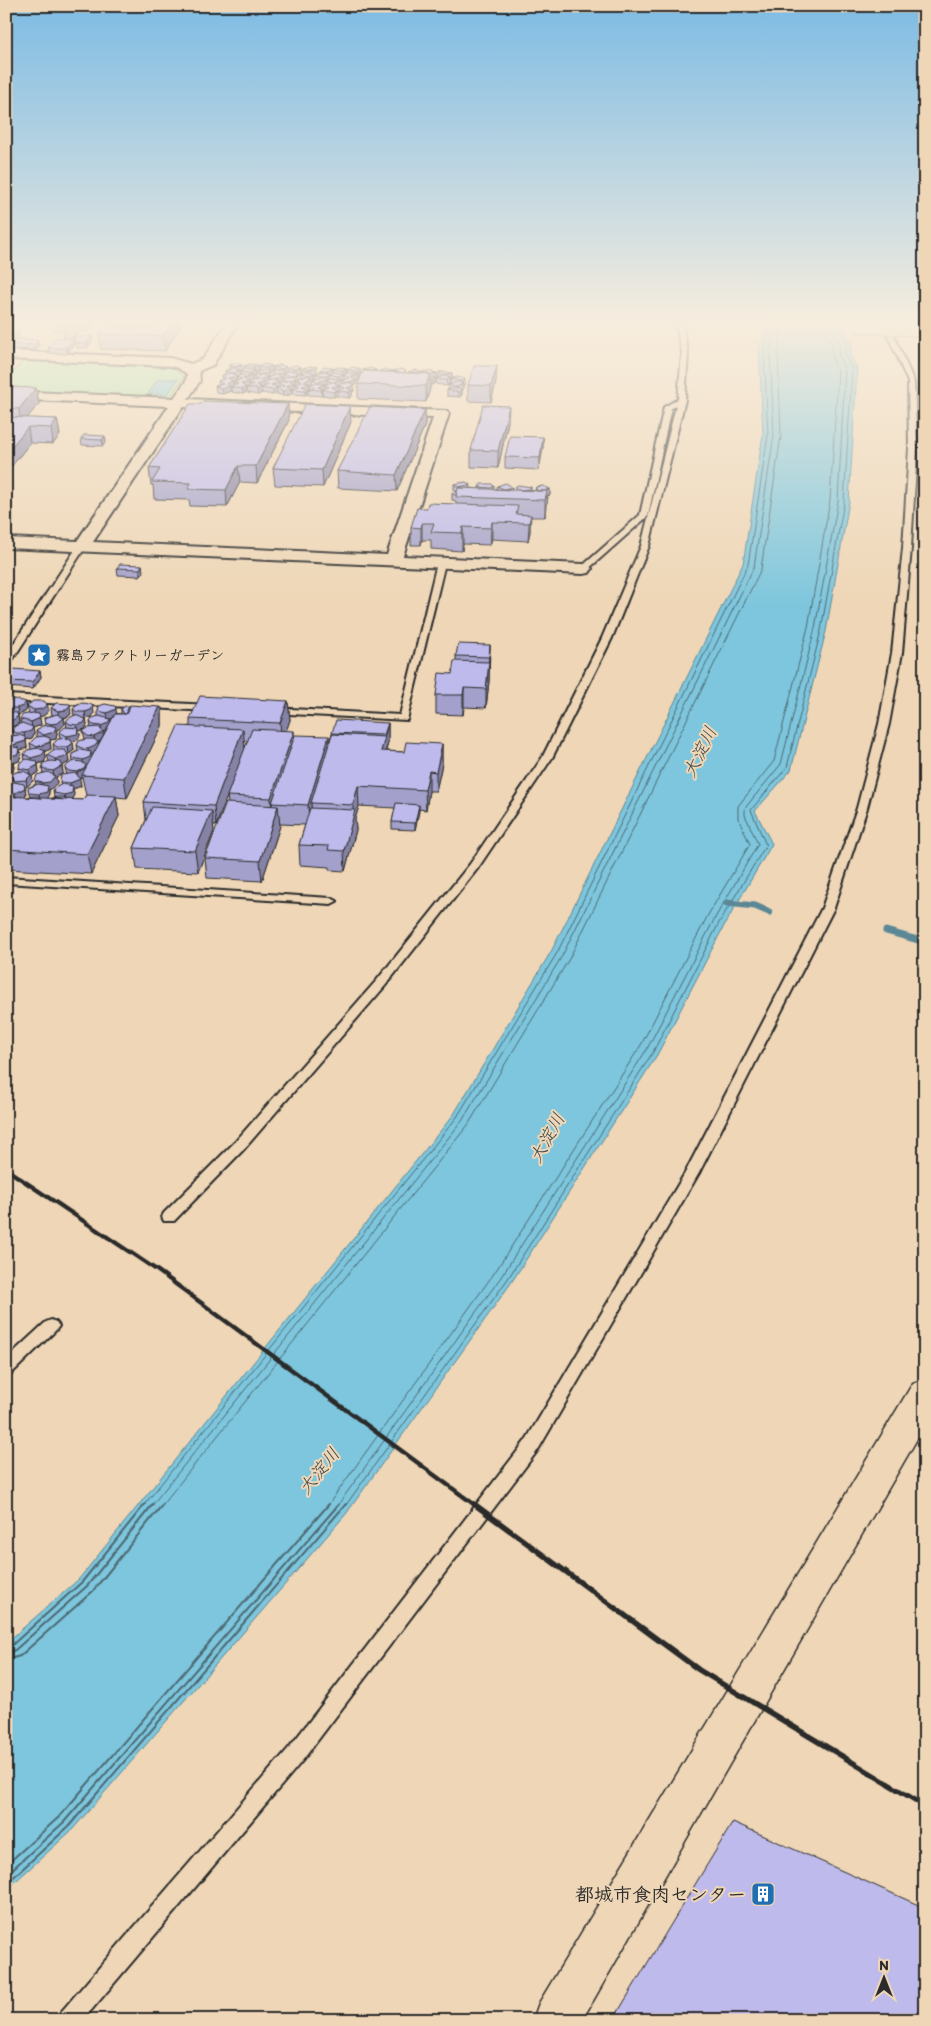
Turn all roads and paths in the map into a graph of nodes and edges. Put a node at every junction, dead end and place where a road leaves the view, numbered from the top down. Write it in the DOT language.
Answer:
graph roads {
  1 [pos="169,419"];
  2 [pos="440,419"];
  3 [pos="665,419"];
  4 [pos="676,419"];
  5 [pos="912,419"];
  6 [pos="6,542"];
  7 [pos="82,546"];
  8 [pos="393,560"];
  9 [pos="441,563"];
  10 [pos="583,569"];
  11 [pos="6,662"];
  12 [pos="6,698"];
  13 [pos="225,709"];
  14 [pos="265,711"];
  15 [pos="6,880"];
  16 [pos="331,900"];
  17 [pos="169,1217"];
  18 [pos="52,1326"];
  19 [pos="6,1369"];
  20 [pos="925,1393"];
  21 [pos="69,2020"];
  22 [pos="556,2020"];
  1 -- 7 [label="street"];
  2 -- 8 [label="street"];
  3 -- 10 [label="lane"];
  4 -- 17 [label="lane"];
  5 -- 21 [label="lane"];
  6 -- 7 [label="street"];
  7 -- 8 [label="street"];
  7 -- 11 [label="lane"];
  8 -- 9 [label="street"];
  9 -- 10 [label="street"];
  9 -- 14 [label="lane"];
  12 -- 13 [label="lane"];
  15 -- 16 [label="lane"];
  18 -- 19 [label="lane"];
  20 -- 22 [label="street"];
}
